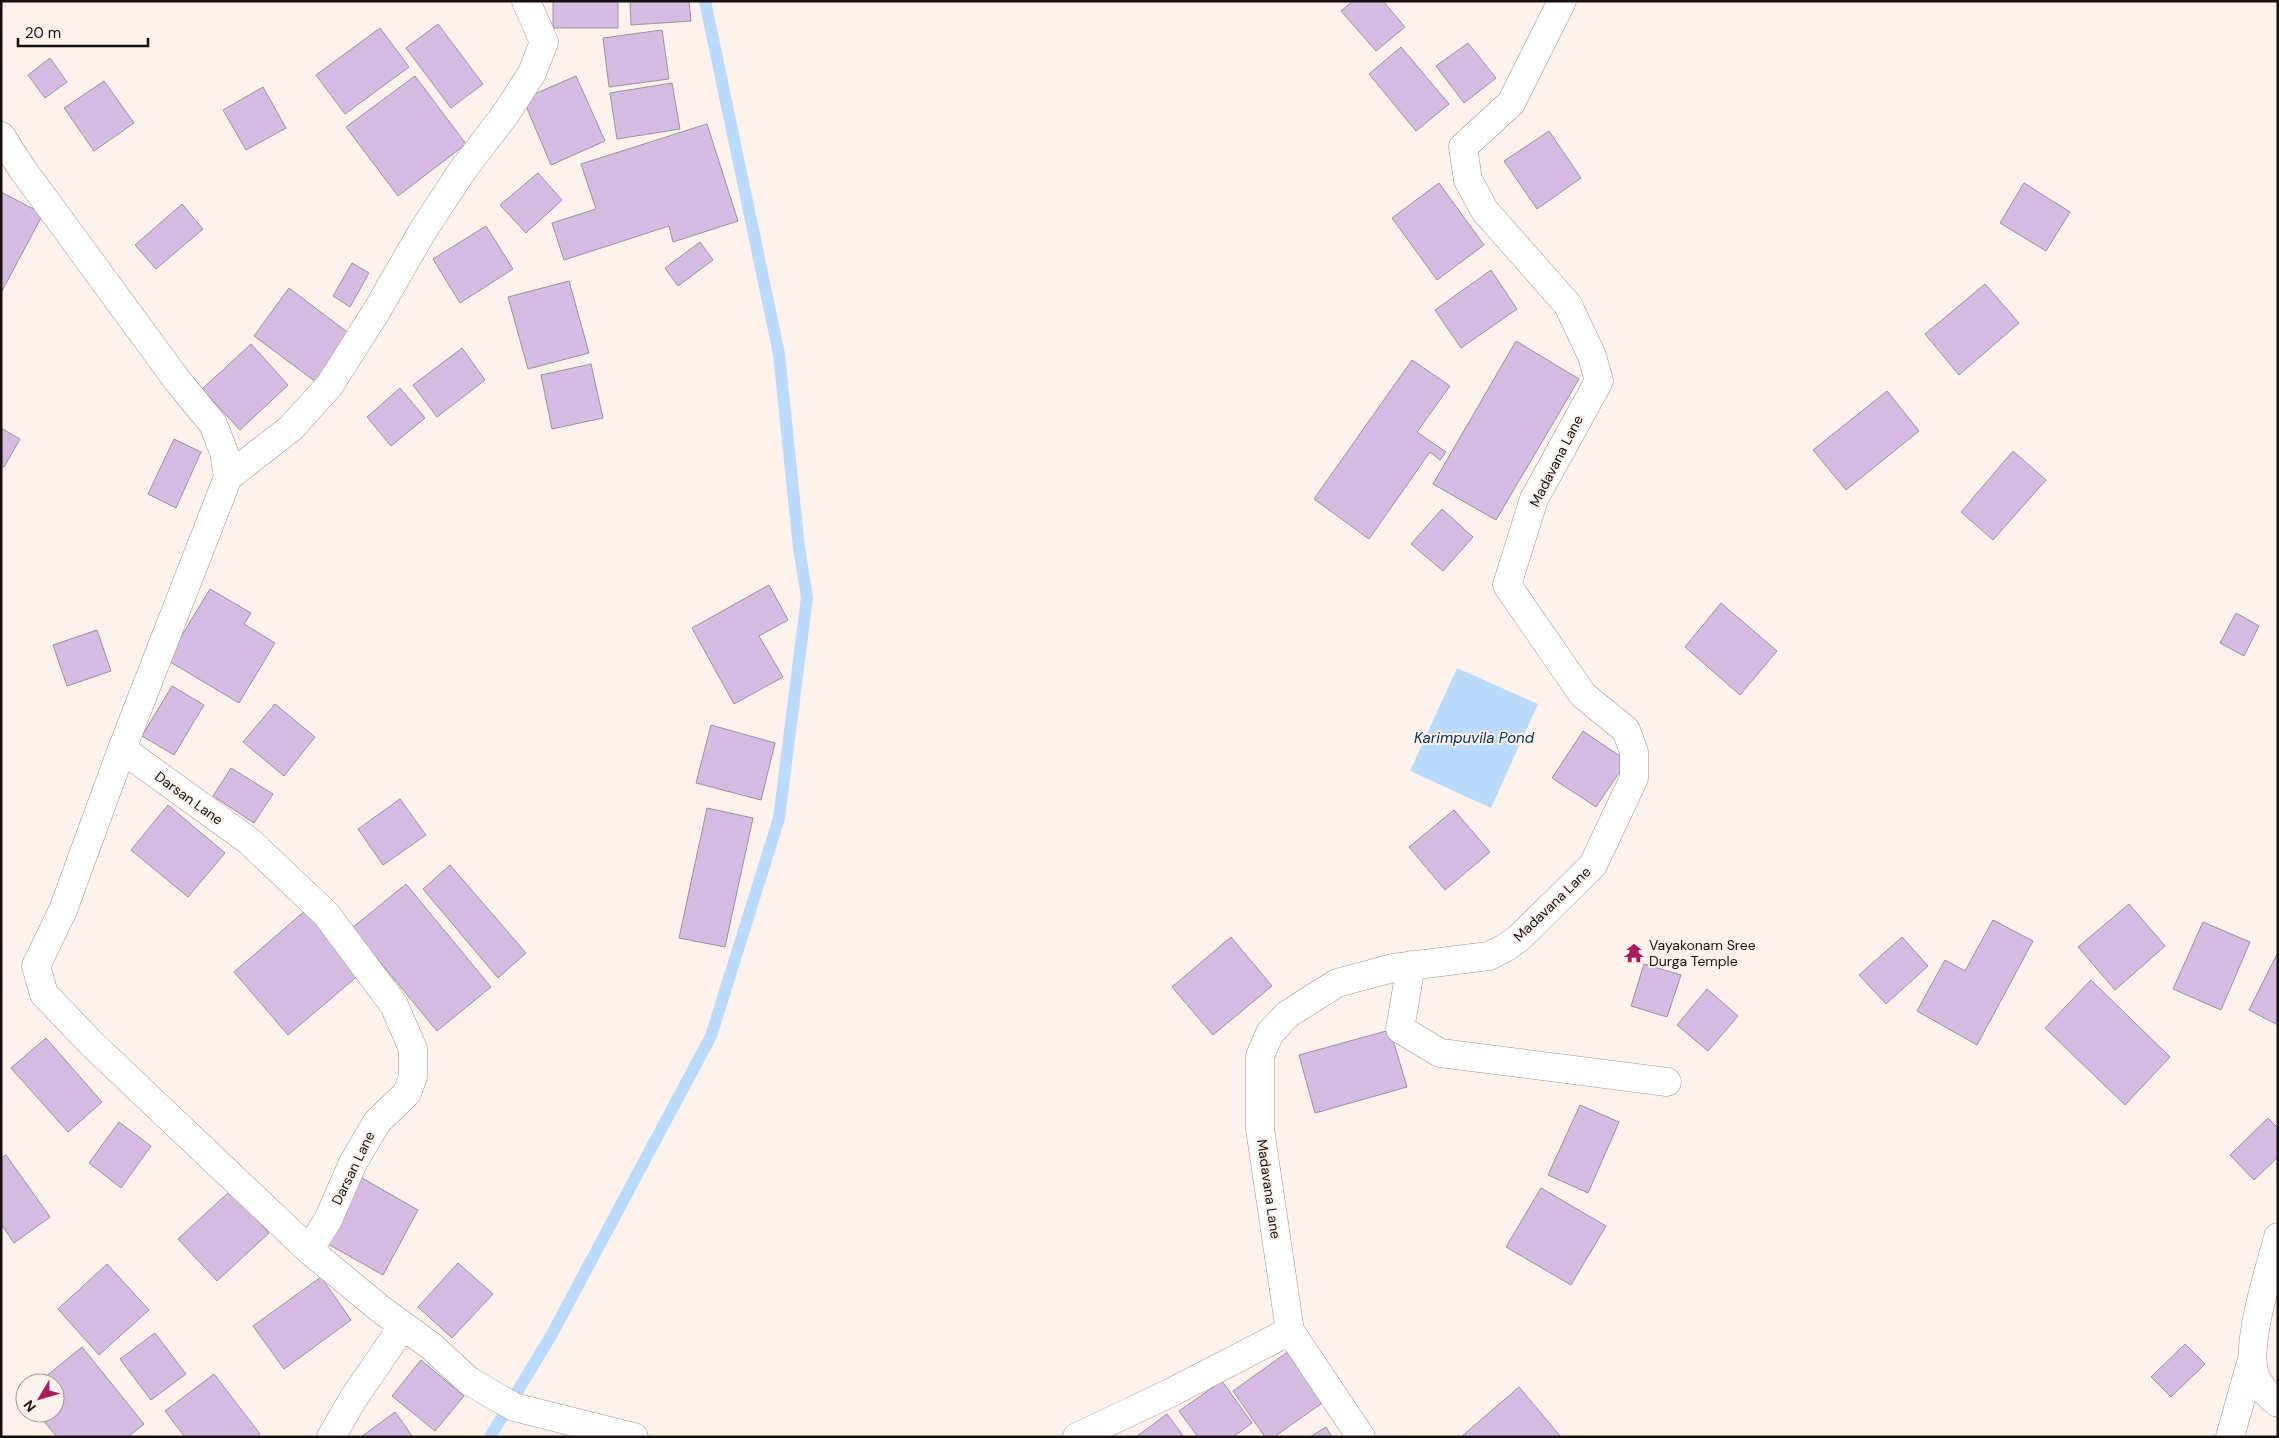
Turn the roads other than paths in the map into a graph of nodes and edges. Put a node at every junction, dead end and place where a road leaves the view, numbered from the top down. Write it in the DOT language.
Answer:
graph roads {
  1 [pos="526,1"];
  2 [pos="1562,1"];
  3 [pos="1,136"];
  4 [pos="228,478"];
  5 [pos="122,749"];
  6 [pos="1411,965"];
  7 [pos="1667,1082"];
  8 [pos="2278,1237"];
  9 [pos="309,1250"];
  10 [pos="404,1326"];
  11 [pos="1290,1331"];
  12 [pos="2252,1359"];
  13 [pos="2278,1403"];
  14 [pos="331,1437"];
  15 [pos="634,1437"];
  16 [pos="1077,1437"];
  17 [pos="1361,1437"];
  18 [pos="2230,1437"];
  1 -- 4 [label="street"];
  2 -- 6 [label="street, Madavana Lane"];
  3 -- 4 [label="street"];
  4 -- 5 [label="street"];
  5 -- 9 [label="street"];
  5 -- 9 [label="street, Darsan Lane"];
  6 -- 7 [label="street"];
  6 -- 11 [label="street, Madavana Lane"];
  8 -- 12 [label="street"];
  9 -- 10 [label="street"];
  10 -- 14 [label="street"];
  10 -- 15 [label="street"];
  11 -- 16 [label="street"];
  11 -- 17 [label="street"];
  12 -- 13 [label="street"];
  12 -- 18 [label="street"];
}
